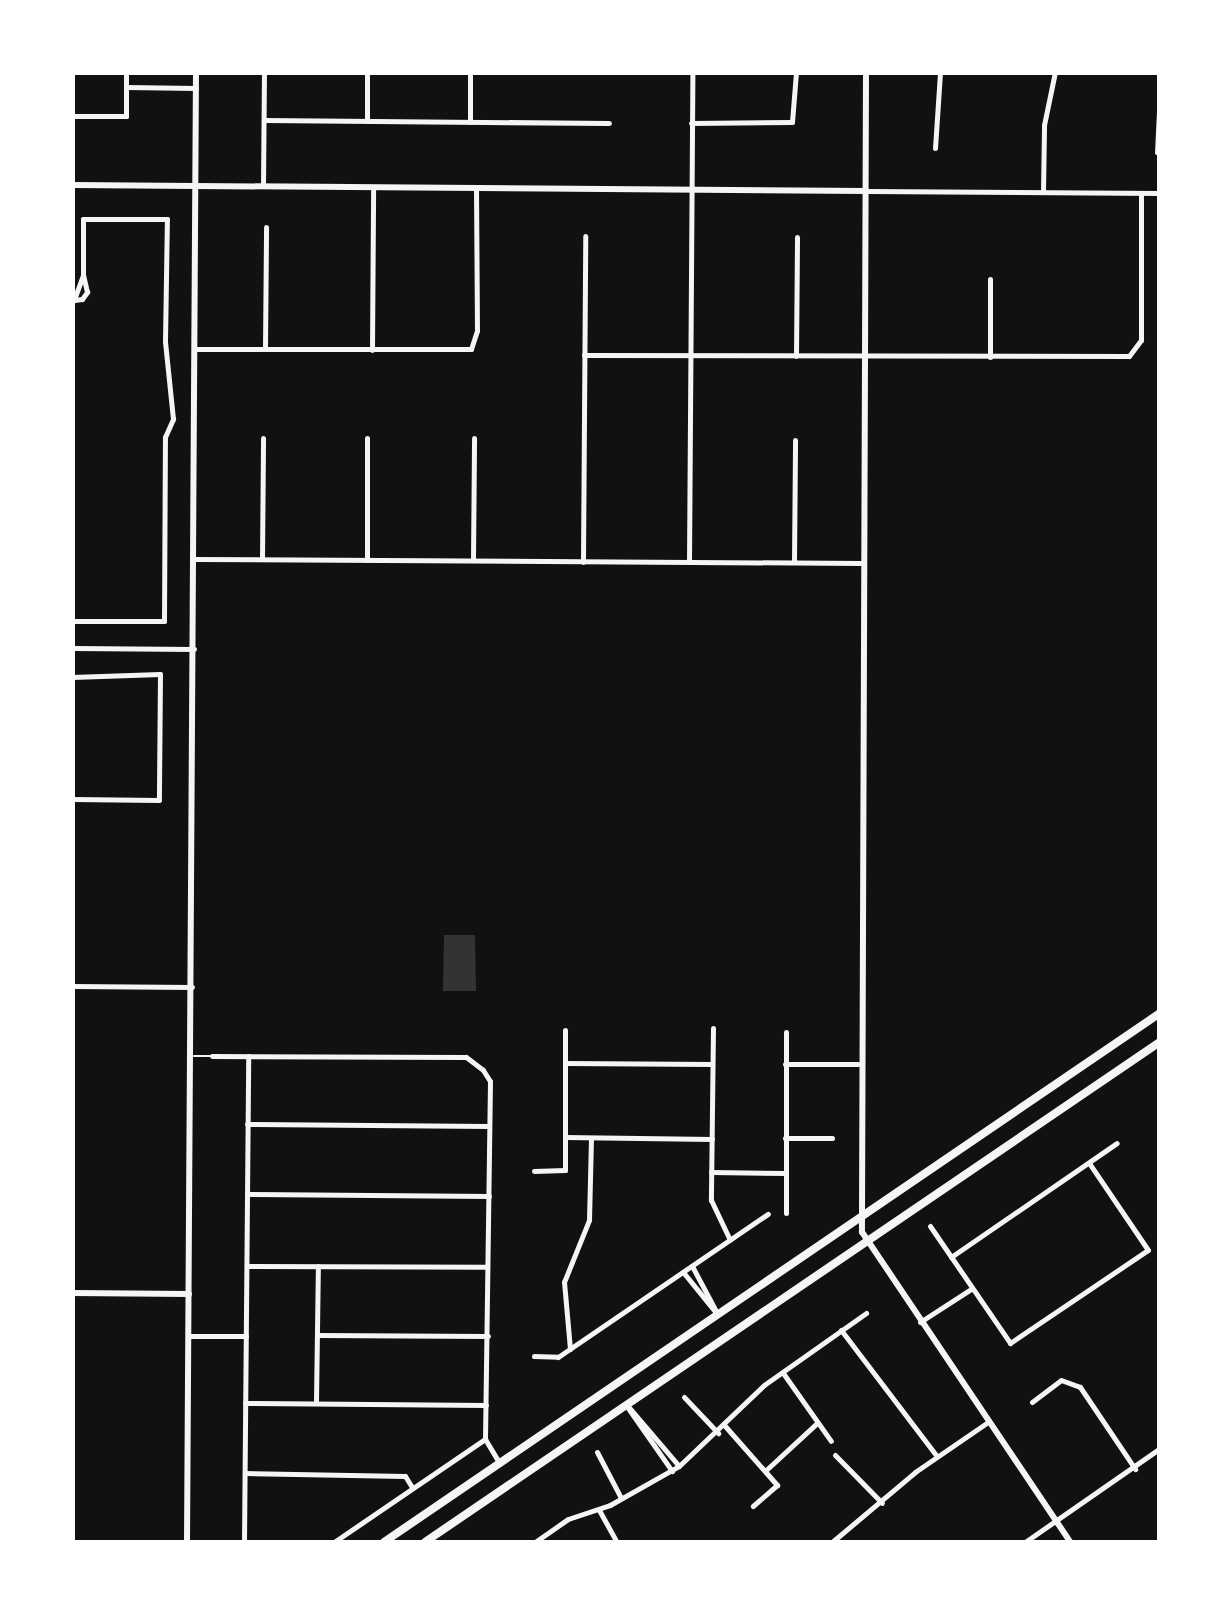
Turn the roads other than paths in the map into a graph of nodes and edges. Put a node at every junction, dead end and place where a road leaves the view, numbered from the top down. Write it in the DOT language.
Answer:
graph roads {
  1 [pos="126,72"];
  2 [pos="196,72"];
  3 [pos="264,72"];
  4 [pos="367,72"];
  5 [pos="470,72"];
  6 [pos="692,72"];
  7 [pos="796,72"];
  8 [pos="866,72"];
  9 [pos="940,72"];
  10 [pos="1054,72"];
  11 [pos="126,87"];
  12 [pos="196,88"];
  13 [pos="1160,90"];
  14 [pos="72,116"];
  15 [pos="264,120"];
  16 [pos="367,121"];
  17 [pos="470,122"];
  18 [pos="609,122"];
  19 [pos="691,123"];
  20 [pos="935,148"];
  21 [pos="1157,152"];
  22 [pos="72,185"];
  23 [pos="196,186"];
  24 [pos="263,186"];
  25 [pos="373,186"];
  26 [pos="476,187"];
  27 [pos="690,189"];
  28 [pos="867,191"];
  29 [pos="1043,192"];
  30 [pos="1141,193"];
  31 [pos="1160,193"];
  32 [pos="266,227"];
  33 [pos="585,236"];
  34 [pos="797,237"];
  35 [pos="82,275"];
  36 [pos="990,279"];
  37 [pos="73,300"];
  38 [pos="194,349"];
  39 [pos="265,350"];
  40 [pos="372,350"];
  41 [pos="584,354"];
  42 [pos="690,355"];
  43 [pos="796,356"];
  44 [pos="864,356"];
  45 [pos="990,356"];
  46 [pos="264,438"];
  47 [pos="367,438"];
  48 [pos="474,438"];
  49 [pos="795,440"];
  50 [pos="262,559"];
  51 [pos="194,560"];
  52 [pos="367,560"];
  53 [pos="473,561"];
  54 [pos="582,562"];
  55 [pos="689,562"];
  56 [pos="794,563"];
  57 [pos="862,563"];
  58 [pos="72,621"];
  59 [pos="72,648"];
  60 [pos="194,649"];
  61 [pos="74,672"];
  62 [pos="72,799"];
  63 [pos="72,986"];
  64 [pos="192,987"];
  65 [pos="1160,1013"];
  66 [pos="713,1028"];
  67 [pos="564,1030"];
  68 [pos="786,1032"];
  69 [pos="1160,1042"];
  70 [pos="192,1056"];
  71 [pos="212,1056"];
  72 [pos="248,1056"];
  73 [pos="564,1062"];
  74 [pos="712,1064"];
  75 [pos="786,1064"];
  76 [pos="858,1064"];
  77 [pos="1001,1121"];
  78 [pos="247,1124"];
  79 [pos="489,1126"];
  80 [pos="565,1138"];
  81 [pos="590,1138"];
  82 [pos="785,1138"];
  83 [pos="832,1138"];
  84 [pos="712,1139"];
  85 [pos="1014,1142"];
  86 [pos="1118,1143"];
  87 [pos="1089,1163"];
  88 [pos="534,1171"];
  89 [pos="711,1172"];
  90 [pos="785,1173"];
  91 [pos="247,1194"];
  92 [pos="489,1196"];
  93 [pos="786,1213"];
  94 [pos="768,1214"];
  95 [pos="860,1218"];
  96 [pos="930,1226"];
  97 [pos="730,1240"];
  98 [pos="867,1244"];
  99 [pos="950,1258"];
  100 [pos="247,1266"];
  101 [pos="318,1266"];
  102 [pos="692,1266"];
  103 [pos="487,1267"];
  104 [pos="683,1272"];
  105 [pos="971,1289"];
  106 [pos="72,1293"];
  107 [pos="188,1294"];
  108 [pos="866,1313"];
  109 [pos="718,1315"];
  110 [pos="920,1322"];
  111 [pos="841,1330"];
  112 [pos="318,1335"];
  113 [pos="732,1335"];
  114 [pos="189,1336"];
  115 [pos="246,1336"];
  116 [pos="488,1336"];
  117 [pos="570,1349"];
  118 [pos="534,1356"];
  119 [pos="783,1373"];
  120 [pos="613,1385"];
  121 [pos="684,1397"];
  122 [pos="245,1402"];
  123 [pos="316,1402"];
  124 [pos="1032,1402"];
  125 [pos="486,1405"];
  126 [pos="627,1405"];
  127 [pos="817,1422"];
  128 [pos="988,1422"];
  129 [pos="725,1426"];
  130 [pos="718,1433"];
  131 [pos="485,1440"];
  132 [pos="831,1441"];
  133 [pos="1160,1448"];
  134 [pos="597,1452"];
  135 [pos="834,1455"];
  136 [pos="937,1456"];
  137 [pos="500,1464"];
  138 [pos="679,1466"];
  139 [pos="1135,1469"];
  140 [pos="672,1471"];
  141 [pos="765,1472"];
  142 [pos="245,1473"];
  143 [pos="412,1487"];
  144 [pos="621,1498"];
  145 [pos="882,1503"];
  146 [pos="753,1506"];
  147 [pos="599,1510"];
  148 [pos="1055,1521"];
  149 [pos="187,1542"];
  150 [pos="244,1542"];
  151 [pos="334,1542"];
  152 [pos="384,1542"];
  153 [pos="425,1542"];
  154 [pos="536,1542"];
  155 [pos="617,1542"];
  156 [pos="832,1542"];
  157 [pos="1025,1542"];
  158 [pos="1070,1542"];
  1 -- 11 [label="street"];
  2 -- 12 [label="main road"];
  3 -- 15 [label="street"];
  4 -- 16 [label="street"];
  5 -- 17 [label="street"];
  6 -- 19 [label="street"];
  7 -- 19 [label="street"];
  8 -- 28 [label="main road"];
  9 -- 20 [label="street"];
  10 -- 29 [label="street"];
  11 -- 12 [label="street"];
  11 -- 14 [label="street"];
  12 -- 23 [label="main road"];
  13 -- 21 [label="street"];
  15 -- 16 [label="street"];
  15 -- 24 [label="street"];
  16 -- 17 [label="street"];
  17 -- 18 [label="street"];
  19 -- 27 [label="street"];
  22 -- 23 [label="main road"];
  23 -- 24 [label="main road"];
  23 -- 38 [label="main road"];
  24 -- 25 [label="main road"];
  25 -- 26 [label="main road"];
  25 -- 40 [label="street"];
  26 -- 27 [label="main road"];
  26 -- 40 [label="street"];
  27 -- 28 [label="main road"];
  27 -- 42 [label="street"];
  28 -- 29 [label="street"];
  28 -- 44 [label="main road"];
  29 -- 30 [label="street"];
  30 -- 31 [label="street"];
  30 -- 45 [label="street"];
  32 -- 39 [label="street"];
  33 -- 41 [label="street"];
  34 -- 43 [label="street"];
  35 -- 37 [label="street"];
  35 -- 37 [label="street"];
  35 -- 58 [label="street"];
  36 -- 45 [label="street"];
  38 -- 39 [label="street"];
  38 -- 51 [label="main road"];
  39 -- 40 [label="street"];
  41 -- 42 [label="street"];
  41 -- 54 [label="street"];
  42 -- 43 [label="street"];
  42 -- 55 [label="street"];
  43 -- 44 [label="street"];
  44 -- 45 [label="street"];
  44 -- 57 [label="main road"];
  46 -- 50 [label="street"];
  47 -- 52 [label="street"];
  48 -- 53 [label="street"];
  49 -- 56 [label="street"];
  50 -- 51 [label="street"];
  50 -- 52 [label="street"];
  51 -- 60 [label="main road"];
  52 -- 53 [label="street"];
  53 -- 54 [label="street"];
  54 -- 55 [label="street"];
  55 -- 56 [label="street"];
  56 -- 57 [label="street"];
  57 -- 76 [label="main road"];
  59 -- 60 [label="street"];
  60 -- 64 [label="main road"];
  61 -- 62 [label="street"];
  63 -- 64 [label="street"];
  64 -- 70 [label="main road"];
  65 -- 77 [label="main road"];
  66 -- 74 [label="street"];
  67 -- 73 [label="street"];
  68 -- 75 [label="street"];
  69 -- 85 [label="main road"];
  70 -- 71 [label="lane"];
  70 -- 107 [label="main road"];
  71 -- 72 [label="street"];
  72 -- 78 [label="street"];
  72 -- 79 [label="street"];
  73 -- 74 [label="street"];
  73 -- 80 [label="street"];
  74 -- 84 [label="street"];
  75 -- 76 [label="street"];
  75 -- 82 [label="street"];
  76 -- 95 [label="main road"];
  77 -- 85 [label="main road"];
  77 -- 95 [label="main road"];
  78 -- 79 [label="street"];
  78 -- 91 [label="street"];
  79 -- 92 [label="street"];
  80 -- 81 [label="street"];
  80 -- 88 [label="street"];
  81 -- 84 [label="street"];
  81 -- 117 [label="street"];
  82 -- 83 [label="street"];
  82 -- 90 [label="street"];
  84 -- 89 [label="street"];
  85 -- 98 [label="main road"];
  86 -- 87 [label="street"];
  87 -- 99 [label="street"];
  87 -- 105 [label="street"];
  89 -- 90 [label="street"];
  89 -- 97 [label="street"];
  90 -- 93 [label="street"];
  91 -- 92 [label="street"];
  91 -- 100 [label="street"];
  92 -- 103 [label="street"];
  94 -- 97 [label="street"];
  95 -- 98 [label="main road"];
  95 -- 109 [label="main road"];
  96 -- 99 [label="street"];
  97 -- 102 [label="street"];
  98 -- 110 [label="main road"];
  98 -- 113 [label="main road"];
  99 -- 105 [label="street"];
  100 -- 101 [label="street"];
  100 -- 115 [label="street"];
  101 -- 103 [label="street"];
  101 -- 112 [label="street"];
  102 -- 104 [label="street"];
  102 -- 109 [label="street"];
  103 -- 116 [label="street"];
  104 -- 109 [label="street"];
  104 -- 117 [label="street"];
  105 -- 110 [label="street"];
  106 -- 107 [label="main road"];
  107 -- 114 [label="main road"];
  108 -- 111 [label="street"];
  109 -- 113 [label="main road"];
  109 -- 120 [label="main road"];
  110 -- 128 [label="main road"];
  111 -- 119 [label="street"];
  111 -- 136 [label="street"];
  112 -- 116 [label="street"];
  112 -- 123 [label="street"];
  113 -- 126 [label="main road"];
  114 -- 115 [label="street"];
  114 -- 149 [label="main road"];
  115 -- 122 [label="street"];
  116 -- 125 [label="street"];
  117 -- 118 [label="street"];
  119 -- 127 [label="street"];
  119 -- 129 [label="street"];
  120 -- 126 [label="main road"];
  120 -- 137 [label="main road"];
  121 -- 130 [label="street"];
  122 -- 123 [label="street"];
  122 -- 142 [label="street"];
  123 -- 125 [label="street"];
  124 -- 139 [label="street"];
  125 -- 131 [label="street"];
  126 -- 138 [label="street"];
  126 -- 140 [label="street"];
  126 -- 153 [label="main road"];
  127 -- 132 [label="street"];
  127 -- 141 [label="street"];
  128 -- 136 [label="street"];
  128 -- 148 [label="main road"];
  129 -- 130 [label="street"];
  129 -- 141 [label="street"];
  130 -- 138 [label="street"];
  131 -- 137 [label="street"];
  131 -- 143 [label="street"];
  133 -- 139 [label="street"];
  134 -- 144 [label="street"];
  135 -- 145 [label="street"];
  136 -- 145 [label="street"];
  137 -- 152 [label="main road"];
  138 -- 140 [label="street"];
  139 -- 148 [label="street"];
  140 -- 144 [label="street"];
  141 -- 146 [label="street"];
  142 -- 143 [label="street"];
  142 -- 150 [label="street"];
  143 -- 151 [label="street"];
  144 -- 147 [label="street"];
  145 -- 156 [label="street"];
  147 -- 154 [label="street"];
  147 -- 155 [label="street"];
  148 -- 157 [label="street"];
  148 -- 158 [label="main road"];
}
